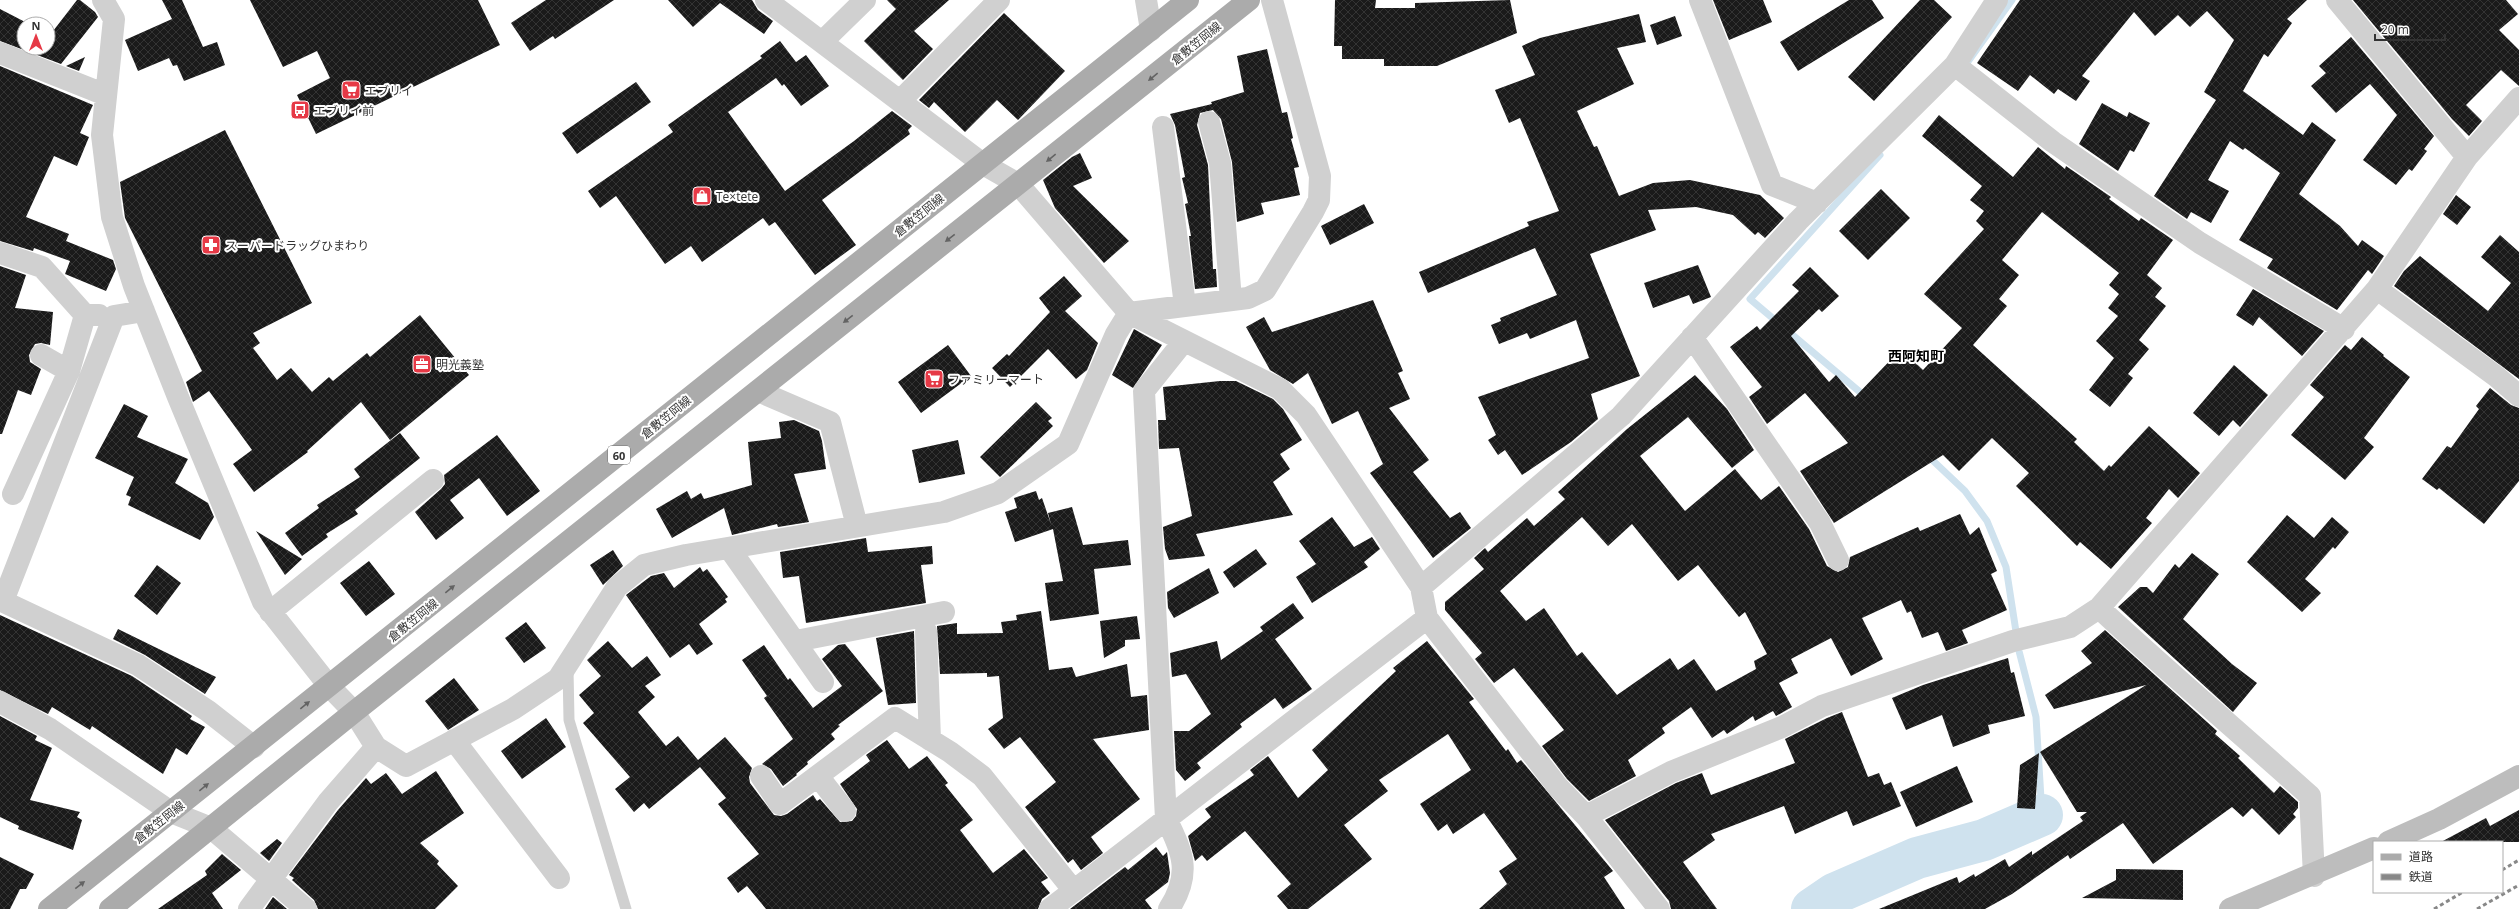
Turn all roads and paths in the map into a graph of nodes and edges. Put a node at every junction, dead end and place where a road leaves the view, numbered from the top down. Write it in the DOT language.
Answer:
graph roads {
  1 [pos="103,0"];
  2 [pos="766,0"];
  3 [pos="865,0"];
  4 [pos="999,0"];
  5 [pos="1146,0"];
  6 [pos="1188,0"];
  7 [pos="1249,0"];
  8 [pos="1272,0"];
  9 [pos="1700,0"];
  10 [pos="1996,0"];
  11 [pos="2337,0"];
  12 [pos="1151,30"];
  13 [pos="822,42"];
  14 [pos="0,53"];
  15 [pos="1955,65"];
  16 [pos="106,95"];
  17 [pos="2519,98"];
  18 [pos="900,101"];
  19 [pos="1209,122"];
  20 [pos="1163,126"];
  21 [pos="2467,157"];
  22 [pos="983,164"];
  23 [pos="1018,184"];
  24 [pos="1817,203"];
  25 [pos="0,254"];
  26 [pos="2377,289"];
  27 [pos="1231,300"];
  28 [pos="1185,306"];
  29 [pos="144,311"];
  30 [pos="1129,313"];
  31 [pos="84,315"];
  32 [pos="114,316"];
  33 [pos="2344,329"];
  34 [pos="1692,338"];
  35 [pos="1184,341"];
  36 [pos="41,355"];
  37 [pos="69,371"];
  38 [pos="758,391"];
  39 [pos="2519,396"];
  40 [pos="434,480"];
  41 [pos="14,494"];
  42 [pos="857,526"];
  43 [pos="729,548"];
  44 [pos="1838,560"];
  45 [pos="1421,587"];
  46 [pos="1,601"];
  47 [pos="2099,608"];
  48 [pos="270,612"];
  49 [pos="944,612"];
  50 [pos="1427,618"];
  51 [pos="926,630"];
  52 [pos="796,641"];
  53 [pos="568,663"];
  54 [pos="823,682"];
  55 [pos="329,686"];
  56 [pos="0,702"];
  57 [pos="354,712"];
  58 [pos="454,740"];
  59 [pos="930,740"];
  60 [pos="254,747"];
  61 [pos="376,747"];
  62 [pos="761,776"];
  63 [pos="818,776"];
  64 [pos="2519,776"];
  65 [pos="846,811"];
  66 [pos="171,812"];
  67 [pos="1586,816"];
  68 [pos="1166,819"];
  69 [pos="211,828"];
  70 [pos="2390,841"];
  71 [pos="2373,848"];
  72 [pos="2314,876"];
  73 [pos="272,878"];
  74 [pos="559,878"];
  75 [pos="1074,891"];
  76 [pos="49,909"];
  77 [pos="110,909"];
  78 [pos="249,909"];
  79 [pos="306,909"];
  80 [pos="626,909"];
  81 [pos="1050,909"];
  82 [pos="1169,909"];
  83 [pos="1659,909"];
  84 [pos="2230,909"];
  1 -- 16 [label="street"];
  2 -- 13 [label="street"];
  3 -- 13 [label="street"];
  4 -- 18 [label="street"];
  5 -- 12 [label="street"];
  6 -- 12 [label="main road, 倉敷笠岡線 / 60"];
  7 -- 23 [label="main road, 倉敷笠岡線, one-way"];
  8 -- 27 [label="street"];
  9 -- 24 [label="street"];
  10 -- 15 [label="street"];
  11 -- 21 [label="street"];
  12 -- 22 [label="main road, 倉敷笠岡線 / 60"];
  13 -- 18 [label="street"];
  14 -- 16 [label="street"];
  15 -- 24 [label="street"];
  15 -- 33 [label="street"];
  16 -- 29 [label="street"];
  17 -- 21 [label="street"];
  18 -- 22 [label="street"];
  19 -- 27 [label="street"];
  20 -- 28 [label="street"];
  21 -- 26 [label="street"];
  22 -- 23 [label="street"];
  55 -- 22 [label="main road, 倉敷笠岡線 / 60, one-way"];
  23 -- 30 [label="street"];
  23 -- 38 [label="main road, 倉敷笠岡線, one-way"];
  24 -- 34 [label="street"];
  25 -- 31 [label="street"];
  26 -- 33 [label="street"];
  26 -- 39 [label="street"];
  27 -- 28 [label="street"];
  28 -- 30 [label="street"];
  29 -- 32 [label="street"];
  29 -- 48 [label="street"];
  30 -- 35 [label="street"];
  30 -- 42 [label="street"];
  31 -- 32 [label="street"];
  31 -- 37 [label="street"];
  32 -- 46 [label="street"];
  33 -- 47 [label="street"];
  34 -- 44 [label="street"];
  34 -- 45 [label="street"];
  35 -- 45 [label="street"];
  35 -- 68 [label="street"];
  36 -- 37 [label="street"];
  37 -- 41 [label="street"];
  38 -- 42 [label="street"];
  38 -- 57 [label="main road, 倉敷笠岡線"];
  40 -- 48 [label="street"];
  42 -- 43 [label="street"];
  43 -- 52 [label="street"];
  43 -- 53 [label="street"];
  45 -- 50 [label="street"];
  46 -- 60 [label="street"];
  47 -- 67 [label="street"];
  47 -- 72 [label="street"];
  48 -- 55 [label="street"];
  49 -- 52 [label="street"];
  50 -- 67 [label="street"];
  50 -- 68 [label="street"];
  51 -- 59 [label="street"];
  52 -- 54 [label="street"];
  53 -- 58 [label="street"];
  53 -- 80 [label="lane"];
  55 -- 57 [label="street"];
  60 -- 55 [label="main road, 倉敷笠岡線 / 60, one-way"];
  56 -- 66 [label="street"];
  57 -- 61 [label="street"];
  57 -- 69 [label="main road, 倉敷笠岡線"];
  58 -- 61 [label="street"];
  58 -- 74 [label="street"];
  59 -- 63 [label="street"];
  59 -- 75 [label="street"];
  66 -- 60 [label="main road, 倉敷笠岡線 / 60, one-way"];
  61 -- 73 [label="street"];
  62 -- 63 [label="street"];
  63 -- 65 [label="street"];
  64 -- 70 [label="main road"];
  66 -- 69 [label="street"];
  76 -- 66 [label="main road, 倉敷笠岡線 / 60, one-way"];
  67 -- 83 [label="street"];
  68 -- 75 [label="street"];
  68 -- 82 [label="street"];
  69 -- 73 [label="street"];
  69 -- 77 [label="main road, 倉敷笠岡線"];
  71 -- 72 [label="main road"];
  72 -- 84 [label="main road"];
  73 -- 78 [label="street"];
  73 -- 79 [label="street"];
  75 -- 81 [label="street"];
}
